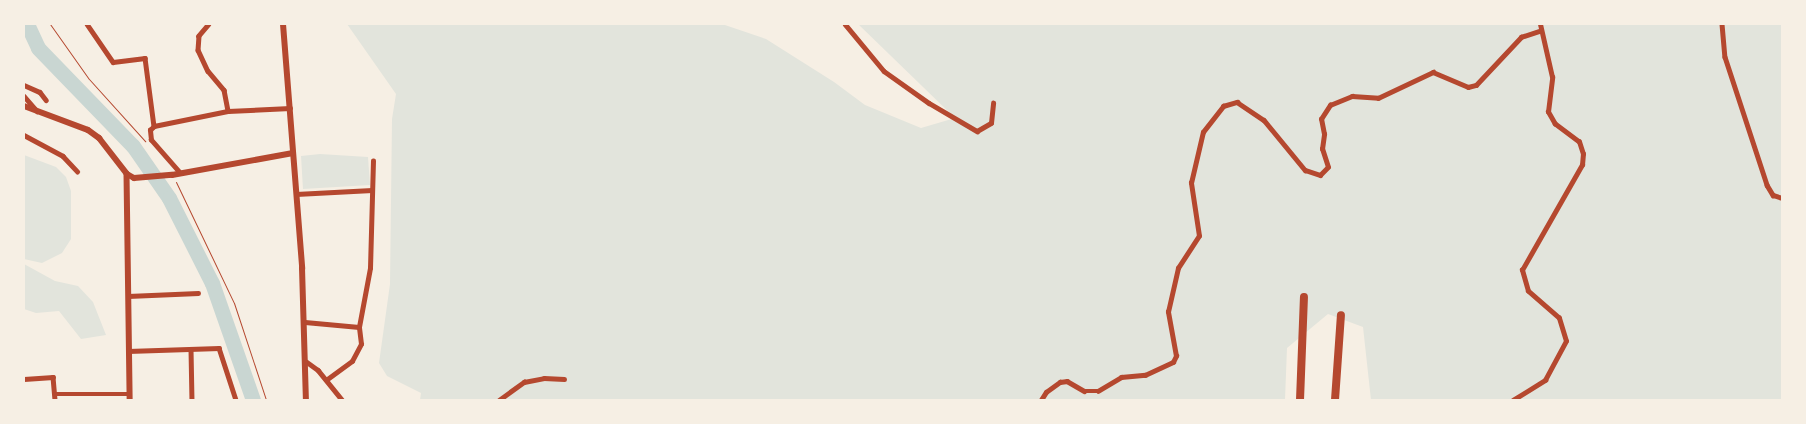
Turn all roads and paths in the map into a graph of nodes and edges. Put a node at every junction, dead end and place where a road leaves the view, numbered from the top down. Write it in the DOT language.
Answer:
graph roads {
  1 [pos="50,24"];
  2 [pos="86,24"];
  3 [pos="209,24"];
  4 [pos="283,24"];
  5 [pos="846,24"];
  6 [pos="1540,24"];
  7 [pos="1722,24"];
  8 [pos="1539,30"];
  9 [pos="24,85"];
  10 [pos="24,96"];
  11 [pos="46,100"];
  12 [pos="993,103"];
  13 [pos="24,106"];
  14 [pos="290,108"];
  15 [pos="37,111"];
  16 [pos="228,111"];
  17 [pos="154,126"];
  18 [pos="24,135"];
  19 [pos="150,147"];
  20 [pos="293,153"];
  21 [pos="373,160"];
  22 [pos="77,171"];
  23 [pos="127,174"];
  24 [pos="180,174"];
  25 [pos="171,175"];
  26 [pos="372,190"];
  27 [pos="296,194"];
  28 [pos="1782,198"];
  29 [pos="198,293"];
  30 [pos="128,296"];
  31 [pos="1304,298"];
  32 [pos="1341,315"];
  33 [pos="305,322"];
  34 [pos="359,327"];
  35 [pos="191,349"];
  36 [pos="128,351"];
  37 [pos="307,362"];
  38 [pos="24,378"];
  39 [pos="564,379"];
  40 [pos="326,380"];
  41 [pos="55,394"];
  42 [pos="130,397"];
  43 [pos="54,400"];
  44 [pos="192,400"];
  45 [pos="236,400"];
  46 [pos="266,400"];
  47 [pos="306,400"];
  48 [pos="342,400"];
  49 [pos="499,400"];
  50 [pos="1041,400"];
  51 [pos="1300,400"];
  52 [pos="1335,400"];
  53 [pos="1514,400"];
  1 -- 19 [label="path"];
  2 -- 17 [label="street"];
  3 -- 16 [label="street"];
  4 -- 14 [label="main road"];
  5 -- 12 [label="street"];
  6 -- 8 [label="street"];
  7 -- 28 [label="street"];
  8 -- 50 [label="street"];
  8 -- 53 [label="street"];
  9 -- 11 [label="street"];
  10 -- 15 [label="street"];
  13 -- 15 [label="main road"];
  14 -- 16 [label="street"];
  14 -- 20 [label="main road"];
  15 -- 23 [label="main road"];
  16 -- 17 [label="street"];
  17 -- 24 [label="street"];
  18 -- 22 [label="street"];
  20 -- 24 [label="main road"];
  20 -- 27 [label="main road"];
  21 -- 26 [label="street"];
  23 -- 25 [label="main road"];
  23 -- 30 [label="street"];
  24 -- 25 [label="main road"];
  25 -- 46 [label="path"];
  26 -- 27 [label="street"];
  26 -- 34 [label="street"];
  27 -- 33 [label="main road"];
  29 -- 30 [label="street"];
  30 -- 36 [label="street"];
  31 -- 51 [label="highway"];
  32 -- 52 [label="highway"];
  33 -- 34 [label="street"];
  33 -- 37 [label="main road"];
  34 -- 40 [label="street"];
  35 -- 36 [label="street"];
  35 -- 44 [label="street"];
  35 -- 45 [label="street"];
  36 -- 42 [label="street"];
  37 -- 40 [label="street"];
  37 -- 47 [label="main road"];
  38 -- 41 [label="street"];
  39 -- 49 [label="street"];
  40 -- 48 [label="street"];
  41 -- 42 [label="street"];
  41 -- 43 [label="street"];
}
